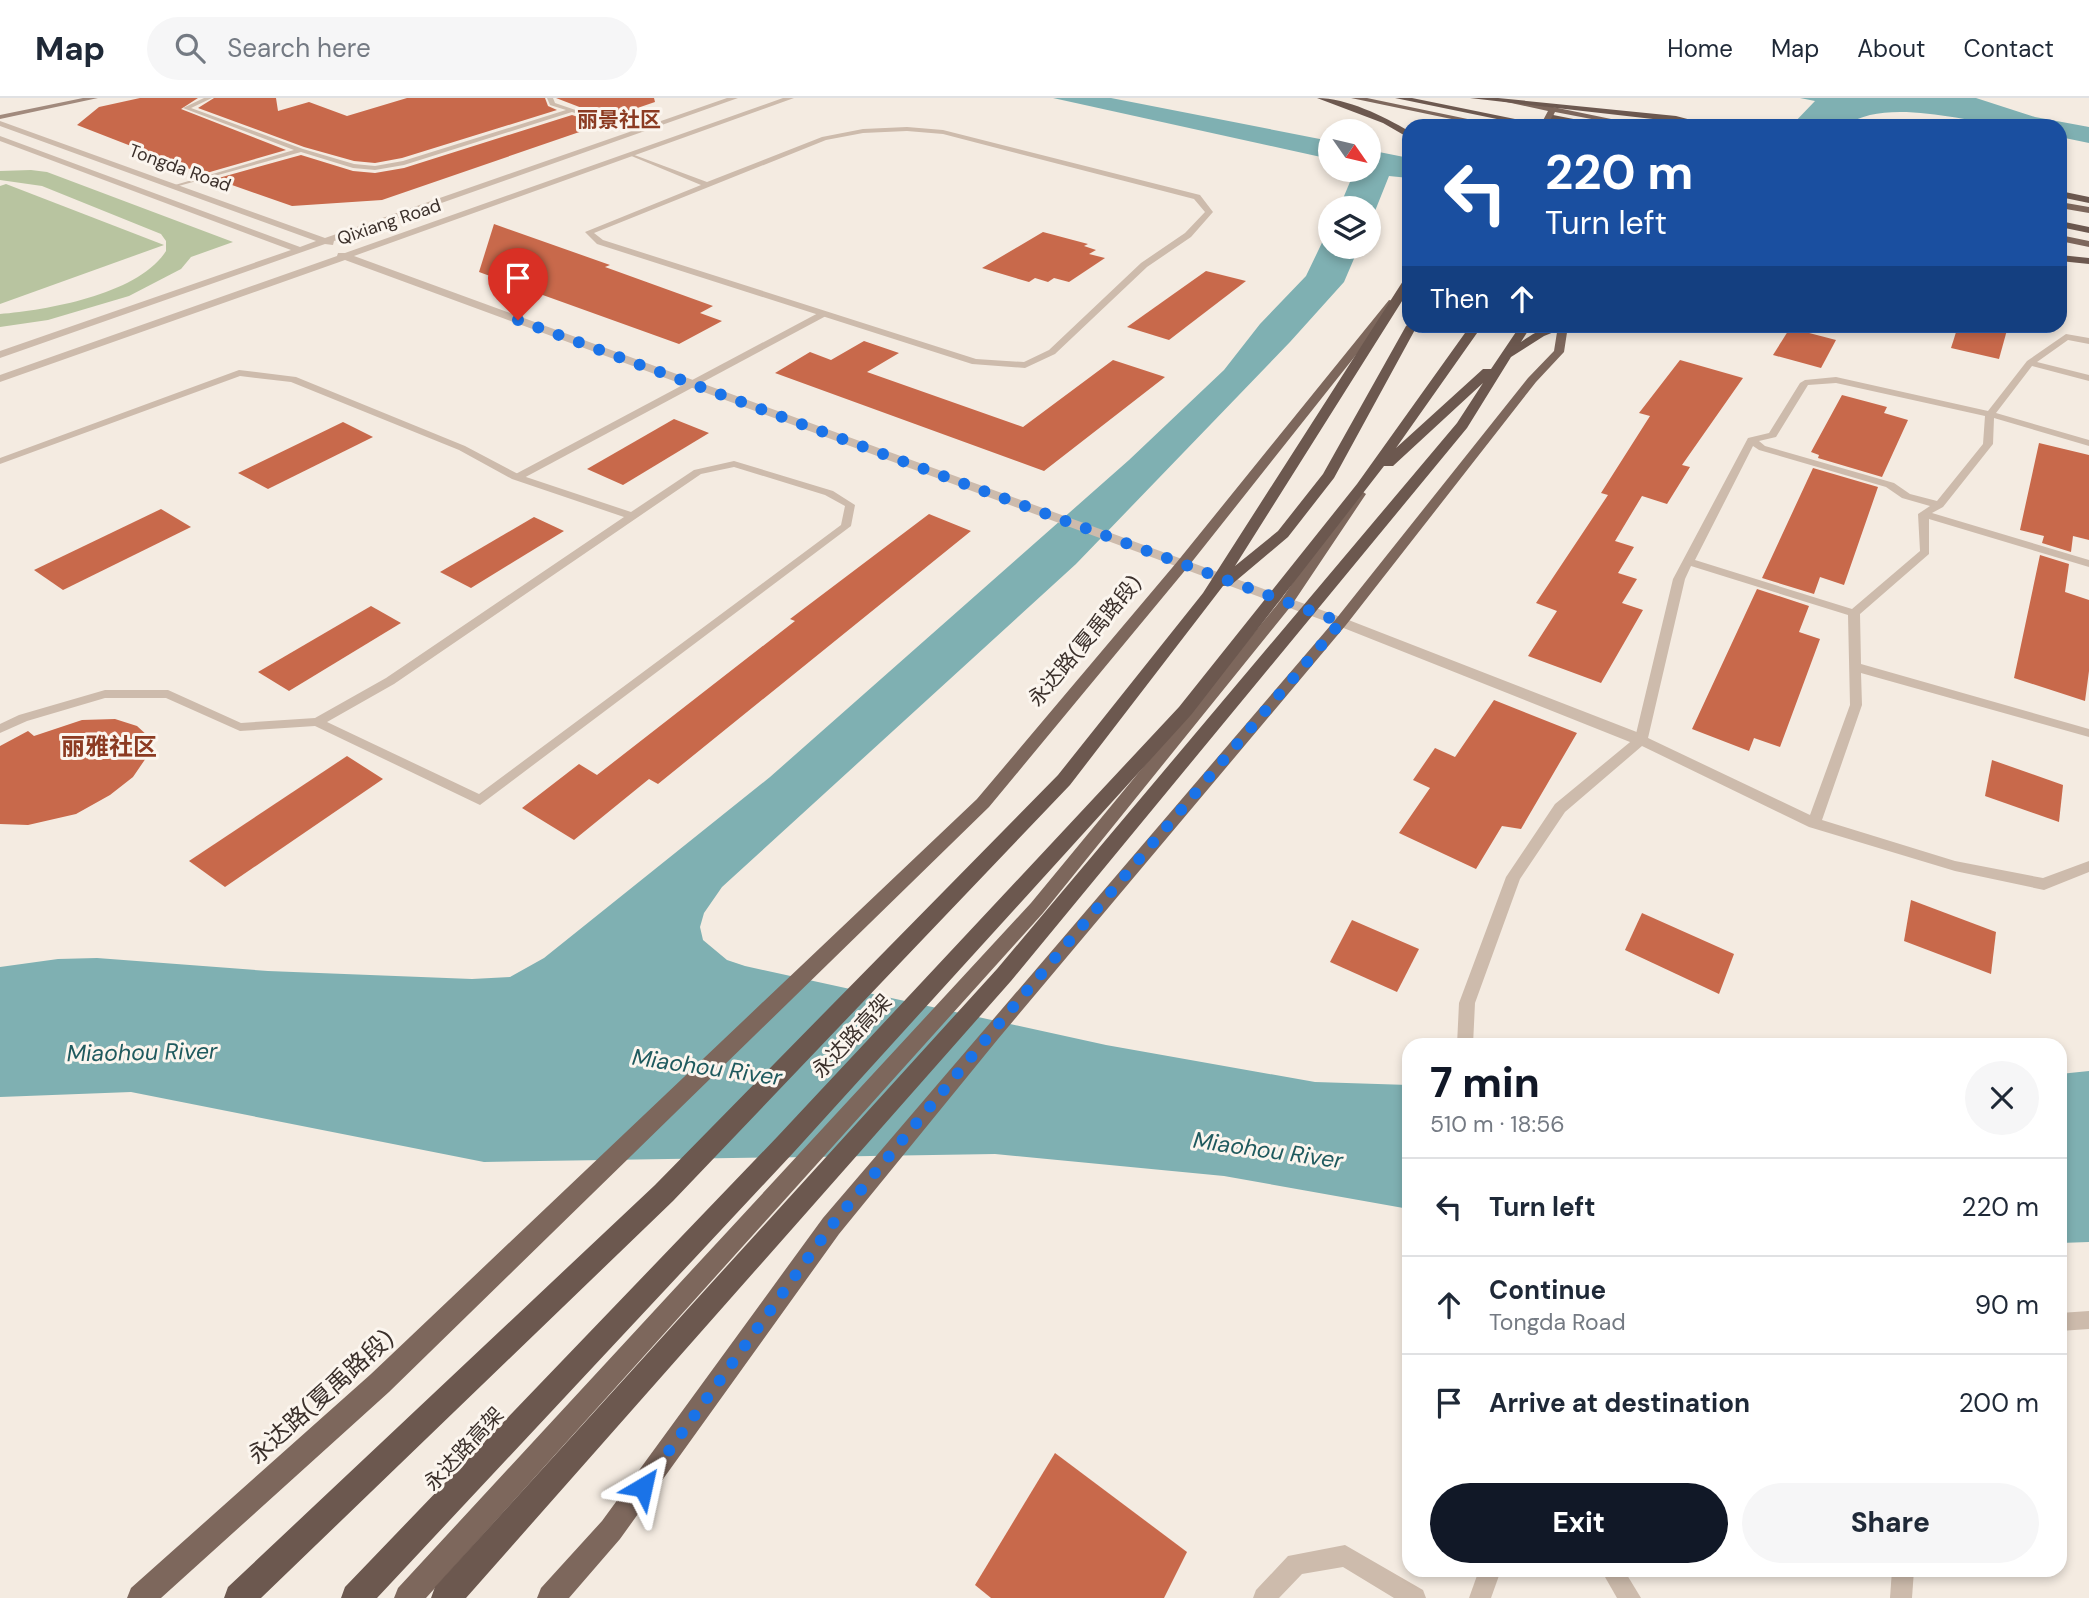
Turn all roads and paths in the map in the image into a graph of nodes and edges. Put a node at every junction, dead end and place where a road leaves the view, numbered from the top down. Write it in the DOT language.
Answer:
graph roads {
  1 [pos="46,98"];
  2 [pos="94,98"];
  3 [pos="209,98"];
  4 [pos="550,98"];
  5 [pos="734,98"];
  6 [pos="790,98"];
  7 [pos="1321,98"];
  8 [pos="1355,98"];
  9 [pos="1398,98"];
  10 [pos="1449,98"];
  11 [pos="1474,98"];
  12 [pos="1492,98"];
  13 [pos="0,107"];
  14 [pos="572,110"];
  15 [pos="1553,110"];
  16 [pos="0,117"];
  17 [pos="1462,119"];
  18 [pos="1508,119"];
  19 [pos="1548,119"];
  20 [pos="1558,119"];
  21 [pos="1602,119"];
  22 [pos="1676,119"];
  23 [pos="0,124"];
  24 [pos="1402,131"];
  25 [pos="637,132"];
  26 [pos="0,138"];
  27 [pos="301,150"];
  28 [pos="631,154"];
  29 [pos="177,186"];
  30 [pos="707,186"];
  31 [pos="2067,195"];
  32 [pos="2089,200"];
  33 [pos="2067,206"];
  34 [pos="2089,210"];
  35 [pos="2067,216"];
  36 [pos="2089,220"];
  37 [pos="2067,225"];
  38 [pos="2089,230"];
  39 [pos="328,240"];
  40 [pos="2067,240"];
  41 [pos="2067,246"];
  42 [pos="2089,246"];
  43 [pos="299,250"];
  44 [pos="341,256"];
  45 [pos="2067,259"];
  46 [pos="2089,261"];
  47 [pos="1402,290"];
  48 [pos="1402,292"];
  49 [pos="822,314"];
  50 [pos="1408,333"];
  51 [pos="1471,333"];
  52 [pos="1471,333"];
  53 [pos="1521,333"];
  54 [pos="1543,333"];
  55 [pos="1562,333"];
  56 [pos="2089,341"];
  57 [pos="0,355"];
  58 [pos="2030,363"];
  59 [pos="2089,378"];
  60 [pos="0,379"];
  61 [pos="696,384"];
  62 [pos="1990,414"];
  63 [pos="1751,440"];
  64 [pos="2089,443"];
  65 [pos="0,461"];
  66 [pos="516,477"];
  67 [pos="1362,487"];
  68 [pos="1939,505"];
  69 [pos="1923,514"];
  70 [pos="632,516"];
  71 [pos="1688,561"];
  72 [pos="2089,564"];
  73 [pos="1182,565"];
  74 [pos="1209,596"];
  75 [pos="1286,603"];
  76 [pos="1854,613"];
  77 [pos="1341,622"];
  78 [pos="1856,667"];
  79 [pos="317,722"];
  80 [pos="0,729"];
  81 [pos="2089,733"];
  82 [pos="1641,740"];
  83 [pos="1814,823"];
  84 [pos="2089,866"];
  85 [pos="1465,1038"];
  86 [pos="2089,1320"];
  87 [pos="2067,1322"];
  88 [pos="1488,1577"];
  89 [pos="1616,1577"];
  90 [pos="1902,1577"];
  91 [pos="454,1590"];
  92 [pos="141,1598"];
  93 [pos="239,1598"];
  94 [pos="356,1598"];
  95 [pos="408,1598"];
  96 [pos="551,1598"];
  97 [pos="1264,1598"];
  98 [pos="1415,1598"];
  99 [pos="1480,1598"];
  100 [pos="1630,1598"];
  101 [pos="1900,1598"];
  1 -- 13 [label="main road"];
  2 -- 16 [label="main road"];
  3 -- 27 [label="lane"];
  4 -- 14 [label="lane"];
  5 -- 25 [label="street, Qixiang Road"];
  6 -- 28 [label="street, Qixiang Road"];
  7 -- 24 [label="highway"];
  8 -- 17 [label="main road"];
  9 -- 18 [label="highway"];
  10 -- 20 [label="highway"];
  11 -- 22 [label="highway"];
  12 -- 15 [label="main road"];
  14 -- 25 [label="lane"];
  14 -- 27 [label="lane"];
  15 -- 19 [label="main road"];
  15 -- 21 [label="main road"];
  23 -- 29 [label="street, Tongda Road"];
  25 -- 39 [label="street, Qixiang Road"];
  26 -- 43 [label="street, Tongda Road"];
  27 -- 29 [label="lane"];
  28 -- 30 [label="lane"];
  28 -- 44 [label="street, Qixiang Road"];
  29 -- 39 [label="street, Tongda Road"];
  30 -- 49 [label="lane"];
  30 -- 49 [label="lane"];
  31 -- 32 [label="highway"];
  33 -- 34 [label="main road"];
  35 -- 36 [label="highway"];
  37 -- 38 [label="highway"];
  39 -- 43 [label="street, Qixiang Road"];
  39 -- 44 [label="street"];
  40 -- 42 [label="main road"];
  41 -- 42 [label="highway"];
  43 -- 44 [label="street, Tongda Road"];
  43 -- 57 [label="street, Qixiang Road"];
  44 -- 60 [label="street, Qixiang Road"];
  44 -- 61 [label="street, Tongda Road"];
  45 -- 46 [label="highway"];
  47 -- 73 [label="main road, 永达路(夏禹路段)"];
  48 -- 74 [label="highway"];
  49 -- 61 [label="street"];
  50 -- 74 [label="highway"];
  51 -- 67 [label="highway"];
  52 -- 75 [label="main road"];
  53 -- 91 [label="highway"];
  54 -- 67 [label="highway"];
  55 -- 77 [label="main road"];
  56 -- 58 [label="lane"];
  58 -- 59 [label="lane"];
  58 -- 62 [label="lane"];
  61 -- 66 [label="street"];
  61 -- 73 [label="street, Tongda Road"];
  62 -- 63 [label="lane"];
  62 -- 64 [label="lane"];
  62 -- 68 [label="lane"];
  63 -- 68 [label="lane"];
  63 -- 71 [label="lane"];
  65 -- 66 [label="lane"];
  66 -- 70 [label="lane"];
  67 -- 94 [label="highway, 永达路高架"];
  68 -- 69 [label="lane"];
  69 -- 72 [label="lane"];
  69 -- 76 [label="lane"];
  70 -- 79 [label="lane"];
  70 -- 79 [label="lane"];
  71 -- 76 [label="lane"];
  71 -- 82 [label="lane"];
  73 -- 75 [label="street, Tongda Road"];
  73 -- 92 [label="main road, 永达路(夏禹路段)"];
  74 -- 93 [label="highway, 永达路高架"];
  75 -- 77 [label="street, Tongda Road"];
  75 -- 95 [label="main road"];
  76 -- 78 [label="lane"];
  77 -- 82 [label="street, Tongda Road"];
  77 -- 96 [label="main road"];
  78 -- 81 [label="lane"];
  78 -- 83 [label="lane"];
  79 -- 80 [label="lane"];
  82 -- 83 [label="lane"];
  82 -- 85 [label="lane"];
  83 -- 84 [label="lane"];
  86 -- 87 [label="lane"];
  88 -- 99 [label="lane"];
  89 -- 100 [label="lane"];
  90 -- 101 [label="lane"];
  97 -- 98 [label="lane"];
}
